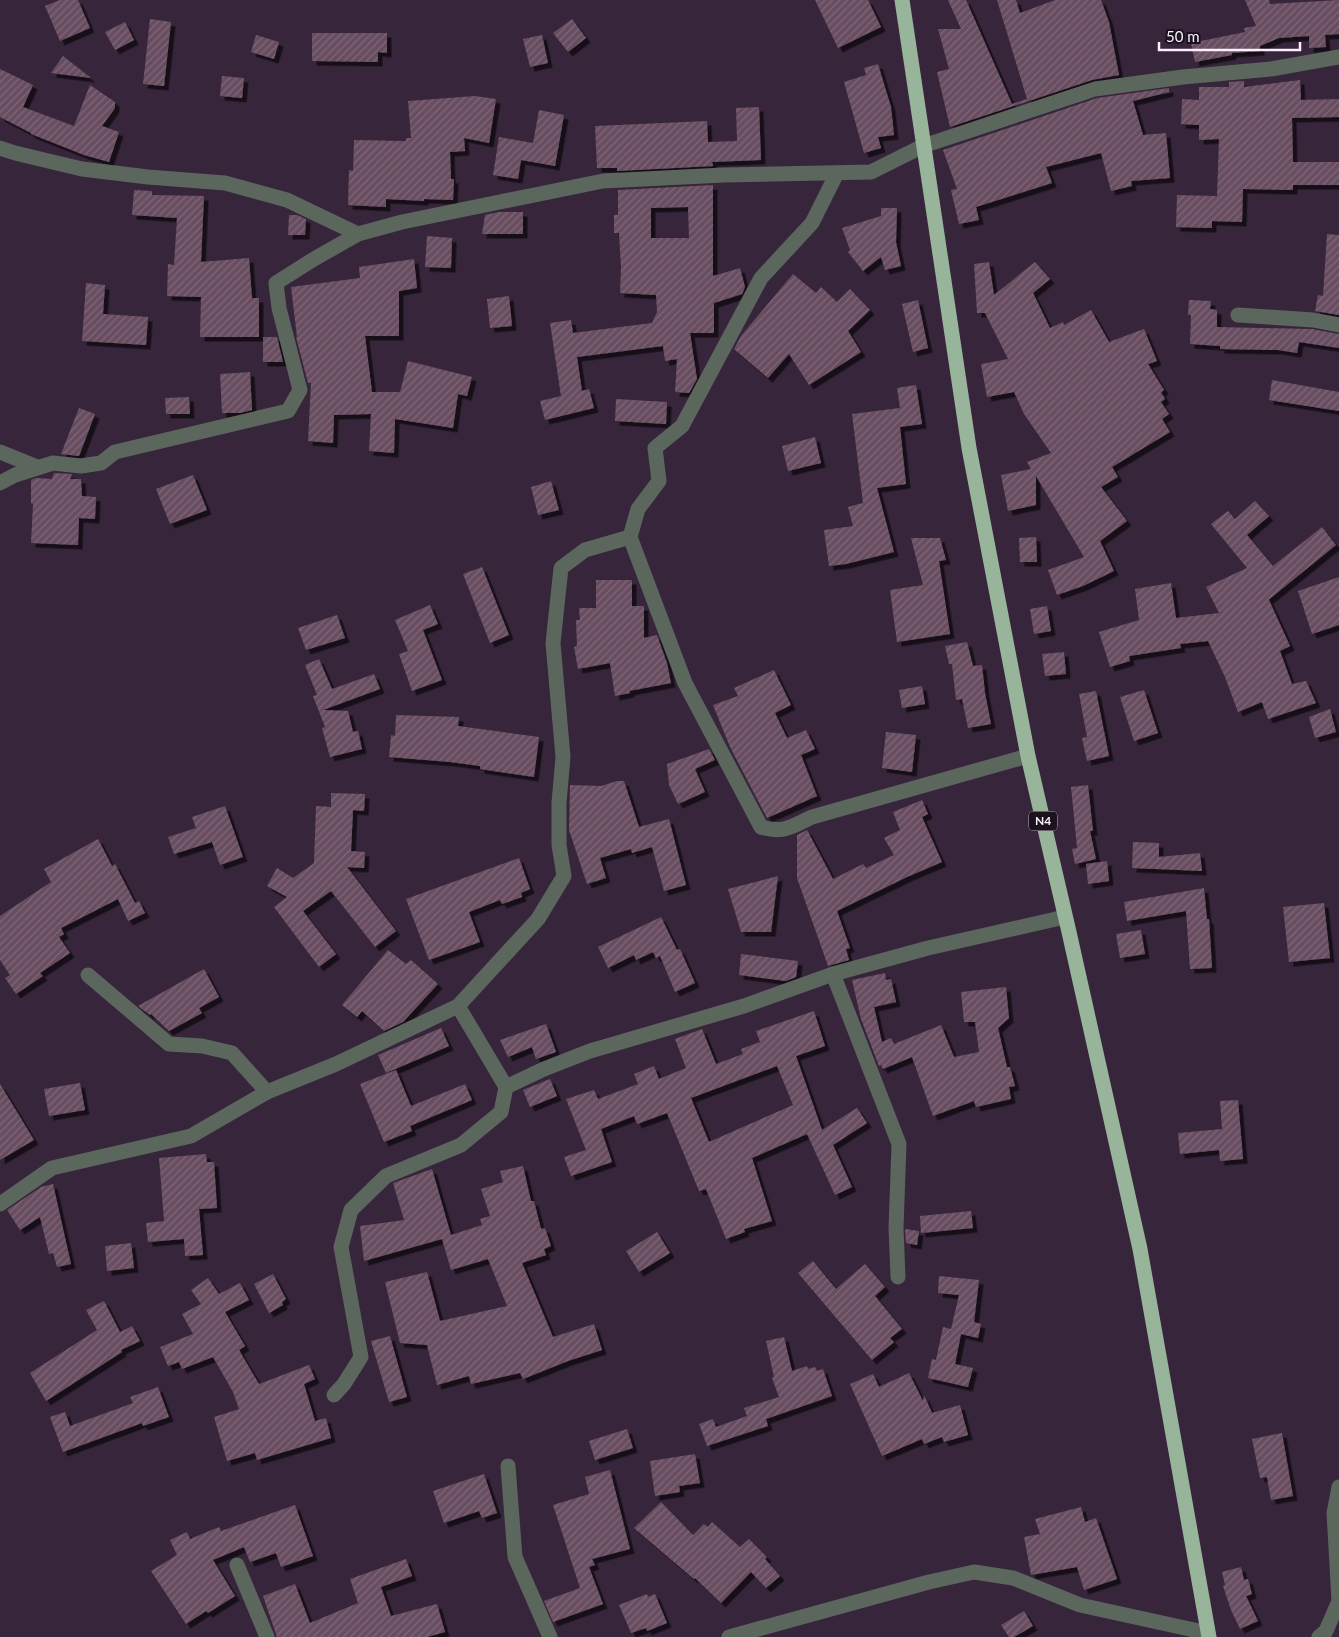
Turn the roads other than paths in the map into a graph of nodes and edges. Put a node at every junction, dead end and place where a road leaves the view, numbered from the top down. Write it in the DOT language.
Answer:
graph roads {
  1 [pos="902,0"];
  2 [pos="1339,58"];
  3 [pos="923,146"];
  4 [pos="0,148"];
  5 [pos="837,174"];
  6 [pos="358,234"];
  7 [pos="1238,314"];
  8 [pos="1339,325"];
  9 [pos="0,452"];
  10 [pos="37,467"];
  11 [pos="0,483"];
  12 [pos="630,537"];
  13 [pos="1028,756"];
  14 [pos="1065,917"];
  15 [pos="833,974"];
  16 [pos="88,975"];
  17 [pos="458,1006"];
  18 [pos="506,1087"];
  19 [pos="267,1092"];
  20 [pos="0,1204"];
  21 [pos="898,1277"];
  22 [pos="334,1395"];
  23 [pos="508,1466"];
  24 [pos="1339,1487"];
  25 [pos="237,1564"];
  26 [pos="1208,1635"];
  27 [pos="267,1637"];
  28 [pos="550,1637"];
  29 [pos="729,1637"];
  30 [pos="1319,1637"];
  1 -- 3 [label="highway, N4"];
  2 -- 3 [label="street"];
  3 -- 5 [label="street"];
  3 -- 13 [label="highway, N4"];
  4 -- 6 [label="street"];
  5 -- 6 [label="street"];
  5 -- 12 [label="street"];
  6 -- 10 [label="street"];
  7 -- 8 [label="street"];
  9 -- 10 [label="street"];
  10 -- 11 [label="street"];
  12 -- 13 [label="street"];
  12 -- 17 [label="street"];
  13 -- 14 [label="highway, N4"];
  14 -- 15 [label="street"];
  14 -- 26 [label="highway, N4"];
  15 -- 18 [label="street"];
  15 -- 21 [label="street"];
  16 -- 19 [label="street"];
  17 -- 18 [label="street"];
  17 -- 19 [label="street"];
  18 -- 22 [label="street"];
  19 -- 20 [label="street"];
  23 -- 28 [label="street"];
  24 -- 30 [label="street"];
  25 -- 27 [label="street"];
  26 -- 29 [label="street"];
}
